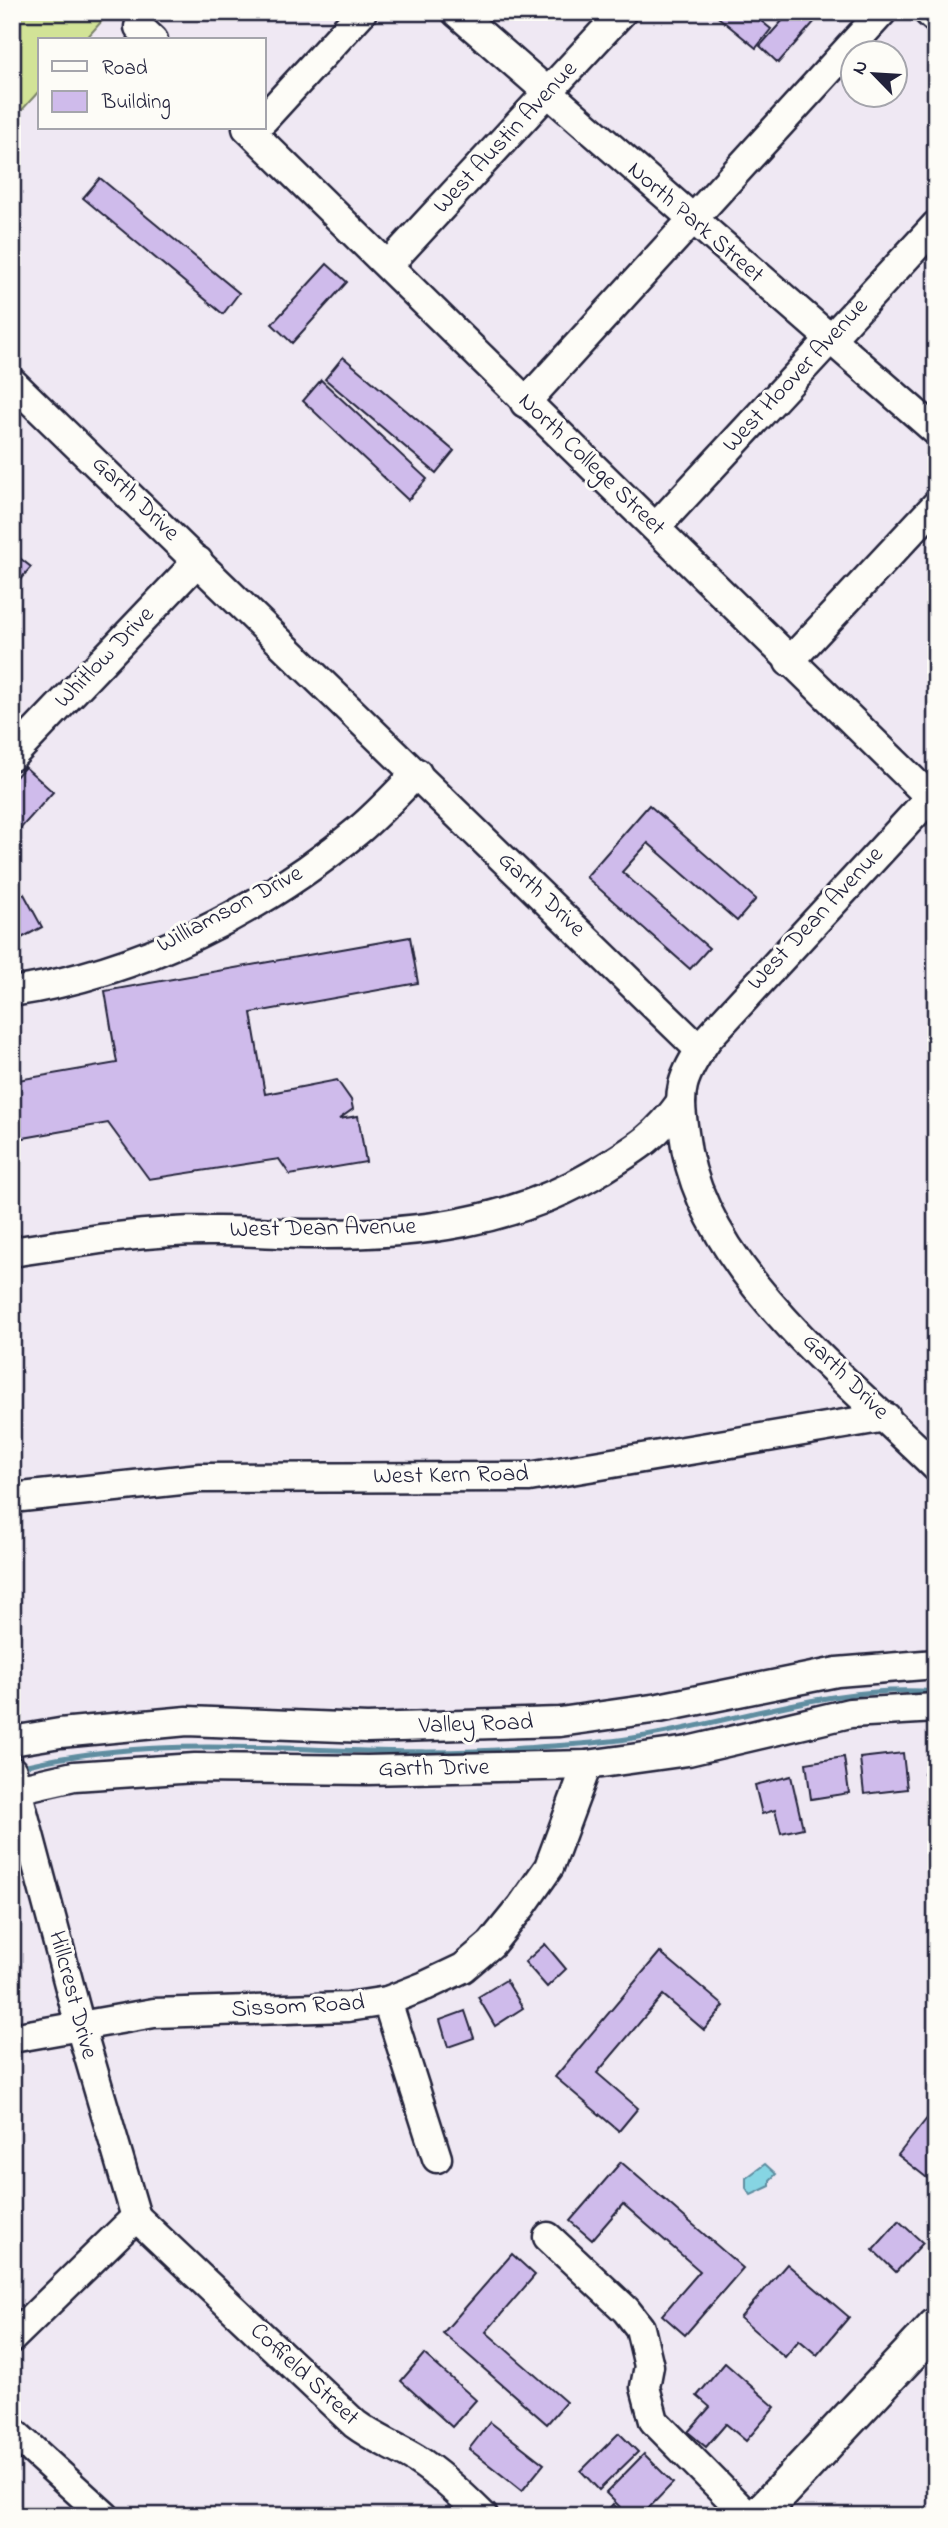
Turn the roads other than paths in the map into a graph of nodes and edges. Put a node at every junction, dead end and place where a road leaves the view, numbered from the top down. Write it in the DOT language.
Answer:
graph roads {
  1 [pos="362,12"];
  2 [pos="456,12"];
  3 [pos="622,12"];
  4 [pos="882,12"];
  5 [pos="928,12"];
  6 [pos="936,19"];
  7 [pos="547,94"];
  8 [pos="266,114"];
  9 [pos="257,130"];
  10 [pos="692,220"];
  11 [pos="936,225"];
  12 [pos="389,264"];
  13 [pos="830,340"];
  14 [pos="12,382"];
  15 [pos="525,403"];
  16 [pos="936,431"];
  17 [pos="936,505"];
  18 [pos="656,527"];
  19 [pos="198,561"];
  20 [pos="789,662"];
  21 [pos="12,756"];
  22 [pos="417,773"];
  23 [pos="934,797"];
  24 [pos="12,992"];
  25 [pos="700,1050"];
  26 [pos="681,1102"];
  27 [pos="12,1252"];
  28 [pos="886,1417"];
  29 [pos="936,1467"];
  30 [pos="12,1498"];
  31 [pos="936,1664"];
  32 [pos="936,1708"];
  33 [pos="12,1741"];
  34 [pos="587,1765"];
  35 [pos="14,1783"];
  36 [pos="387,2000"];
  37 [pos="80,2026"];
  38 [pos="12,2038"];
  39 [pos="437,2158"];
  40 [pos="136,2217"];
  41 [pos="548,2237"];
  42 [pos="936,2326"];
  43 [pos="12,2339"];
  44 [pos="12,2431"];
  45 [pos="105,2516"];
  46 [pos="483,2516"];
  47 [pos="748,2516"];
  48 [pos="758,2516"];
  1 -- 8 [label="street"];
  2 -- 7 [label="street, North Park Street"];
  3 -- 7 [label="street, West Austin Avenue"];
  4 -- 10 [label="street"];
  5 -- 6 [label="street"];
  7 -- 10 [label="street, North Park Street"];
  7 -- 12 [label="street, West Austin Avenue"];
  9 -- 12 [label="street, North College Street"];
  10 -- 13 [label="street, North Park Street"];
  10 -- 15 [label="street"];
  11 -- 13 [label="street, West Hoover Avenue"];
  12 -- 15 [label="street, North College Street"];
  13 -- 16 [label="street, North Park Street"];
  13 -- 18 [label="street, West Hoover Avenue"];
  14 -- 19 [label="street, Garth Drive"];
  15 -- 18 [label="street, North College Street"];
  17 -- 20 [label="street"];
  18 -- 20 [label="street, North College Street"];
  19 -- 21 [label="street, Whitlow Drive"];
  19 -- 22 [label="street, Garth Drive"];
  20 -- 23 [label="street, North College Street"];
  22 -- 24 [label="street, Williamson Drive"];
  22 -- 25 [label="street, Garth Drive"];
  23 -- 25 [label="street, West Dean Avenue"];
  25 -- 26 [label="street, Garth Drive"];
  26 -- 27 [label="street, West Dean Avenue"];
  26 -- 28 [label="street, Garth Drive"];
  28 -- 29 [label="street, Garth Drive"];
  28 -- 30 [label="street, West Kern Road"];
  31 -- 33 [label="street, Valley Road"];
  32 -- 34 [label="street, Garth Drive"];
  34 -- 35 [label="street, Garth Drive"];
  34 -- 36 [label="street, Sissom Road"];
  35 -- 37 [label="street, Hillcrest Drive"];
  36 -- 37 [label="street, Sissom Road"];
  36 -- 39 [label="street"];
  37 -- 38 [label="street, Sissom Road"];
  37 -- 40 [label="street, Hillcrest Drive"];
  40 -- 43 [label="street"];
  40 -- 46 [label="street, Coffield Street"];
  41 -- 47 [label="street"];
  42 -- 48 [label="main road"];
  44 -- 45 [label="street"];
}
